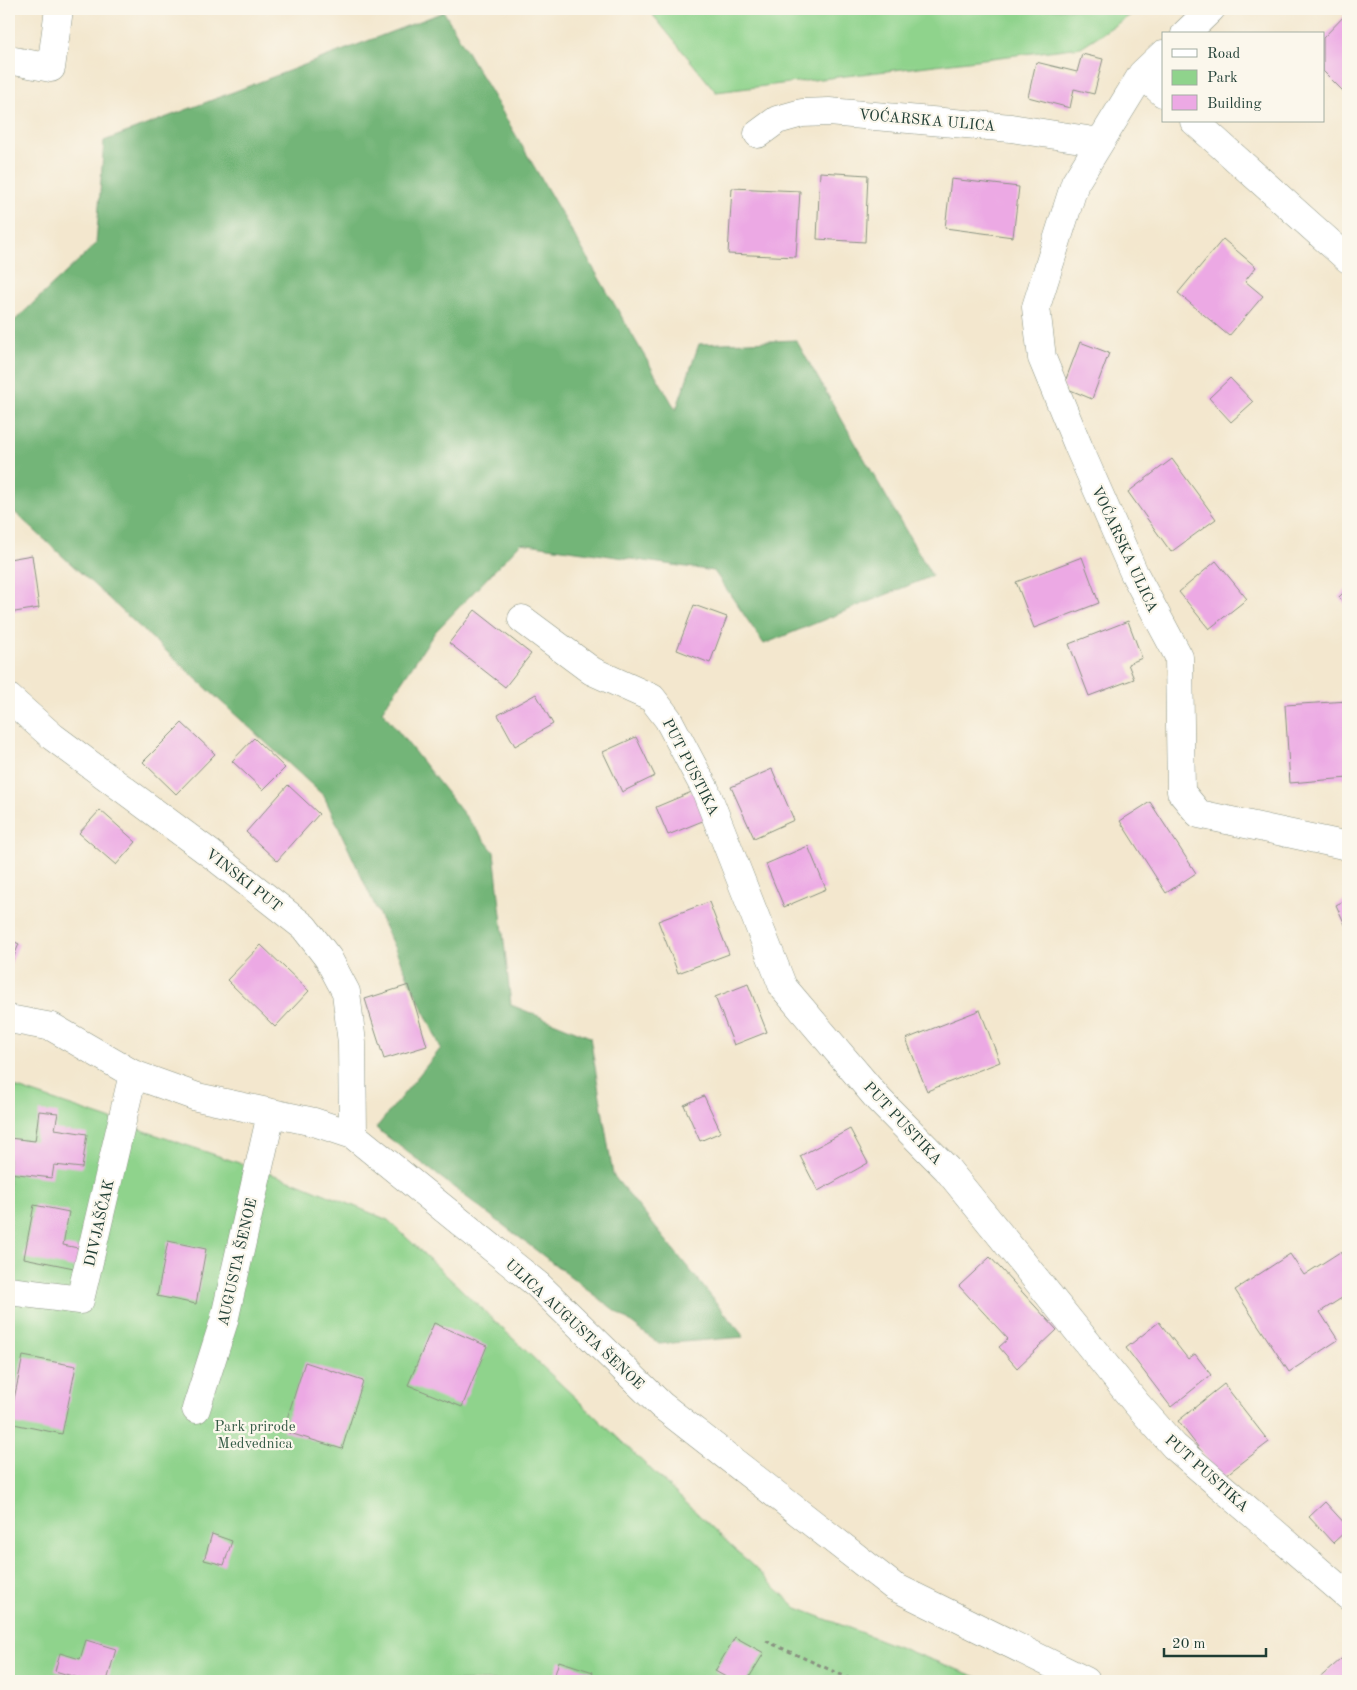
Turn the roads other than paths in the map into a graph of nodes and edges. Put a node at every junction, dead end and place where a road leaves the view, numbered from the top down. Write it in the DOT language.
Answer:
graph roads {
  1 [pos="59,9"];
  2 [pos="1211,9"];
  3 [pos="1187,32"];
  4 [pos="1162,55"];
  5 [pos="9,60"];
  6 [pos="1142,74"];
  7 [pos="1162,92"];
  8 [pos="1195,122"];
  9 [pos="758,134"];
  10 [pos="1100,142"];
  11 [pos="1348,259"];
  12 [pos="522,619"];
  13 [pos="9,698"];
  14 [pos="1348,846"];
  15 [pos="9,1019"];
  16 [pos="133,1074"];
  17 [pos="271,1114"];
  18 [pos="353,1135"];
  19 [pos="9,1291"];
  20 [pos="196,1409"];
  21 [pos="1348,1596"];
  22 [pos="1086,1681"];
  1 -- 5 [label="street"];
  2 -- 3 [label="street"];
  4 -- 6 [label="street, VOĆARSKA ULICA"];
  6 -- 7 [label="street"];
  6 -- 10 [label="street, VOĆARSKA ULICA"];
  8 -- 11 [label="street"];
  9 -- 10 [label="street, VOĆARSKA ULICA"];
  10 -- 14 [label="street, VOĆARSKA ULICA"];
  12 -- 21 [label="street, PUT PUSTIKA"];
  13 -- 18 [label="street, VINSKI PUT"];
  15 -- 16 [label="street, ULICA AUGUSTA ŠENOE"];
  16 -- 17 [label="street, ULICA AUGUSTA ŠENOE"];
  16 -- 19 [label="street, DIVJAŠČAK"];
  17 -- 18 [label="street, ULICA AUGUSTA ŠENOE"];
  17 -- 20 [label="street, AUGUSTA ŠENOE"];
  18 -- 22 [label="street, ULICA AUGUSTA ŠENOE"];
}
